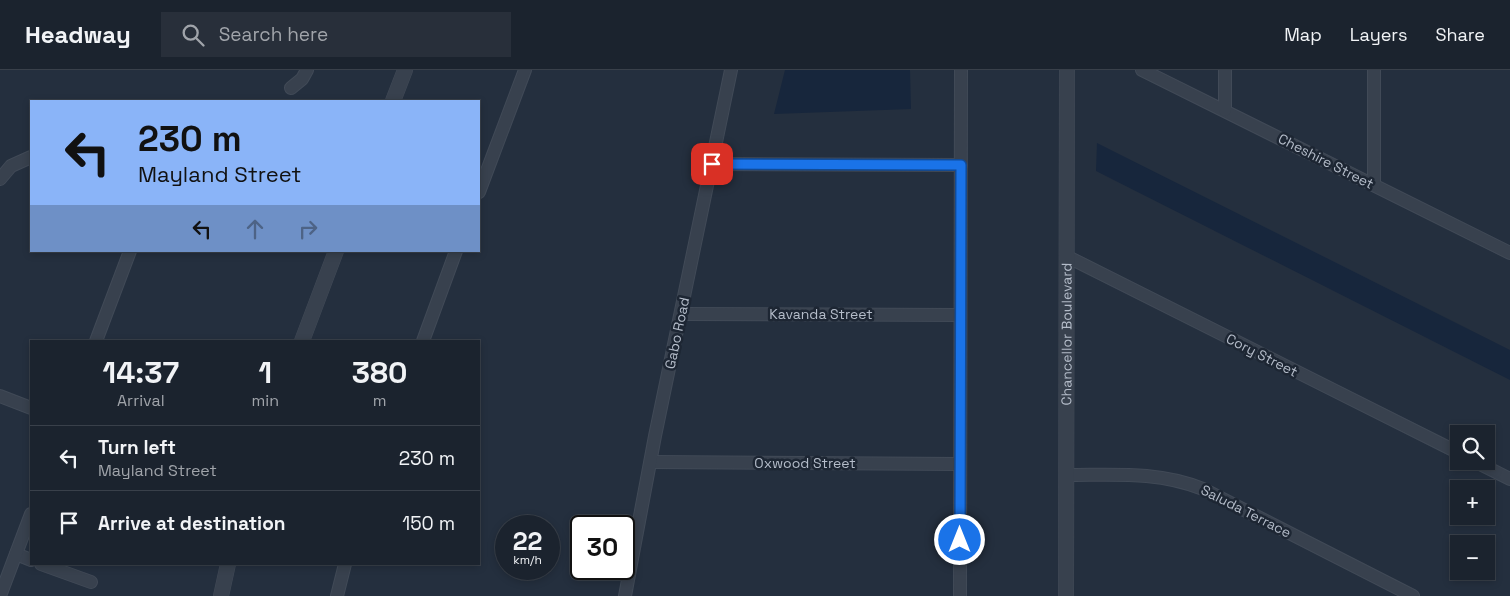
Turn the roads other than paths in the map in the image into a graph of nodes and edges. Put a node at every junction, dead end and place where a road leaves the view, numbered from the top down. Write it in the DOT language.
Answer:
graph roads {
  1 [pos="307,70"];
  2 [pos="405,70"];
  3 [pos="525,70"];
  4 [pos="731,70"];
  5 [pos="961,70"];
  6 [pos="1067,70"];
  7 [pos="1142,70"];
  8 [pos="1225,70"];
  9 [pos="1374,70"];
  10 [pos="291,88"];
  11 [pos="393,100"];
  12 [pos="1225,110"];
  13 [pos="30,157"];
  14 [pos="712,164"];
  15 [pos="961,165"];
  16 [pos="0,178"];
  17 [pos="1374,185"];
  18 [pos="480,189"];
  19 [pos="130,252"];
  20 [pos="336,252"];
  21 [pos="456,252"];
  22 [pos="1510,253"];
  23 [pos="1066,256"];
  24 [pos="681,314"];
  25 [pos="960,315"];
  26 [pos="96,340"];
  27 [pos="302,340"];
  28 [pos="422,340"];
  29 [pos="0,396"];
  30 [pos="30,408"];
  31 [pos="1450,449"];
  32 [pos="651,462"];
  33 [pos="960,464"];
  34 [pos="1492,470"];
  35 [pos="1067,475"];
  36 [pos="1510,479"];
  37 [pos="30,517"];
  38 [pos="16,554"];
  39 [pos="30,560"];
  40 [pos="44,565"];
  41 [pos="228,565"];
  42 [pos="345,565"];
  43 [pos="91,582"];
  44 [pos="0,596"];
  45 [pos="221,596"];
  46 [pos="337,596"];
  47 [pos="625,596"];
  48 [pos="960,596"];
  49 [pos="1066,596"];
  50 [pos="1413,596"];
  1 -- 10 [label="street"];
  2 -- 11 [label="street"];
  3 -- 18 [label="street"];
  4 -- 14 [label="street, Gabo Road"];
  5 -- 15 [label="street"];
  6 -- 23 [label="street, Chancellor Boulevard"];
  7 -- 12 [label="street, Cheshire Street"];
  8 -- 12 [label="street"];
  9 -- 17 [label="street"];
  12 -- 17 [label="street, Cheshire Street"];
  13 -- 16 [label="street"];
  14 -- 15 [label="street"];
  14 -- 24 [label="street, Gabo Road"];
  15 -- 25 [label="street"];
  17 -- 22 [label="street, Cheshire Street"];
  19 -- 26 [label="street"];
  20 -- 27 [label="street"];
  21 -- 28 [label="street"];
  23 -- 31 [label="street, Cory Street"];
  23 -- 35 [label="street, Chancellor Boulevard"];
  24 -- 25 [label="street, Kavanda Street"];
  24 -- 32 [label="street, Gabo Road"];
  25 -- 33 [label="street"];
  29 -- 30 [label="street"];
  32 -- 33 [label="street, Oxwood Street"];
  32 -- 47 [label="street, Gabo Road"];
  33 -- 48 [label="street"];
  34 -- 36 [label="street"];
  35 -- 49 [label="street, Chancellor Boulevard"];
  35 -- 50 [label="street, Saluda Terrace"];
  37 -- 38 [label="street"];
  38 -- 39 [label="street"];
  38 -- 44 [label="street"];
  40 -- 43 [label="street"];
  41 -- 45 [label="street"];
  42 -- 46 [label="street"];
}
